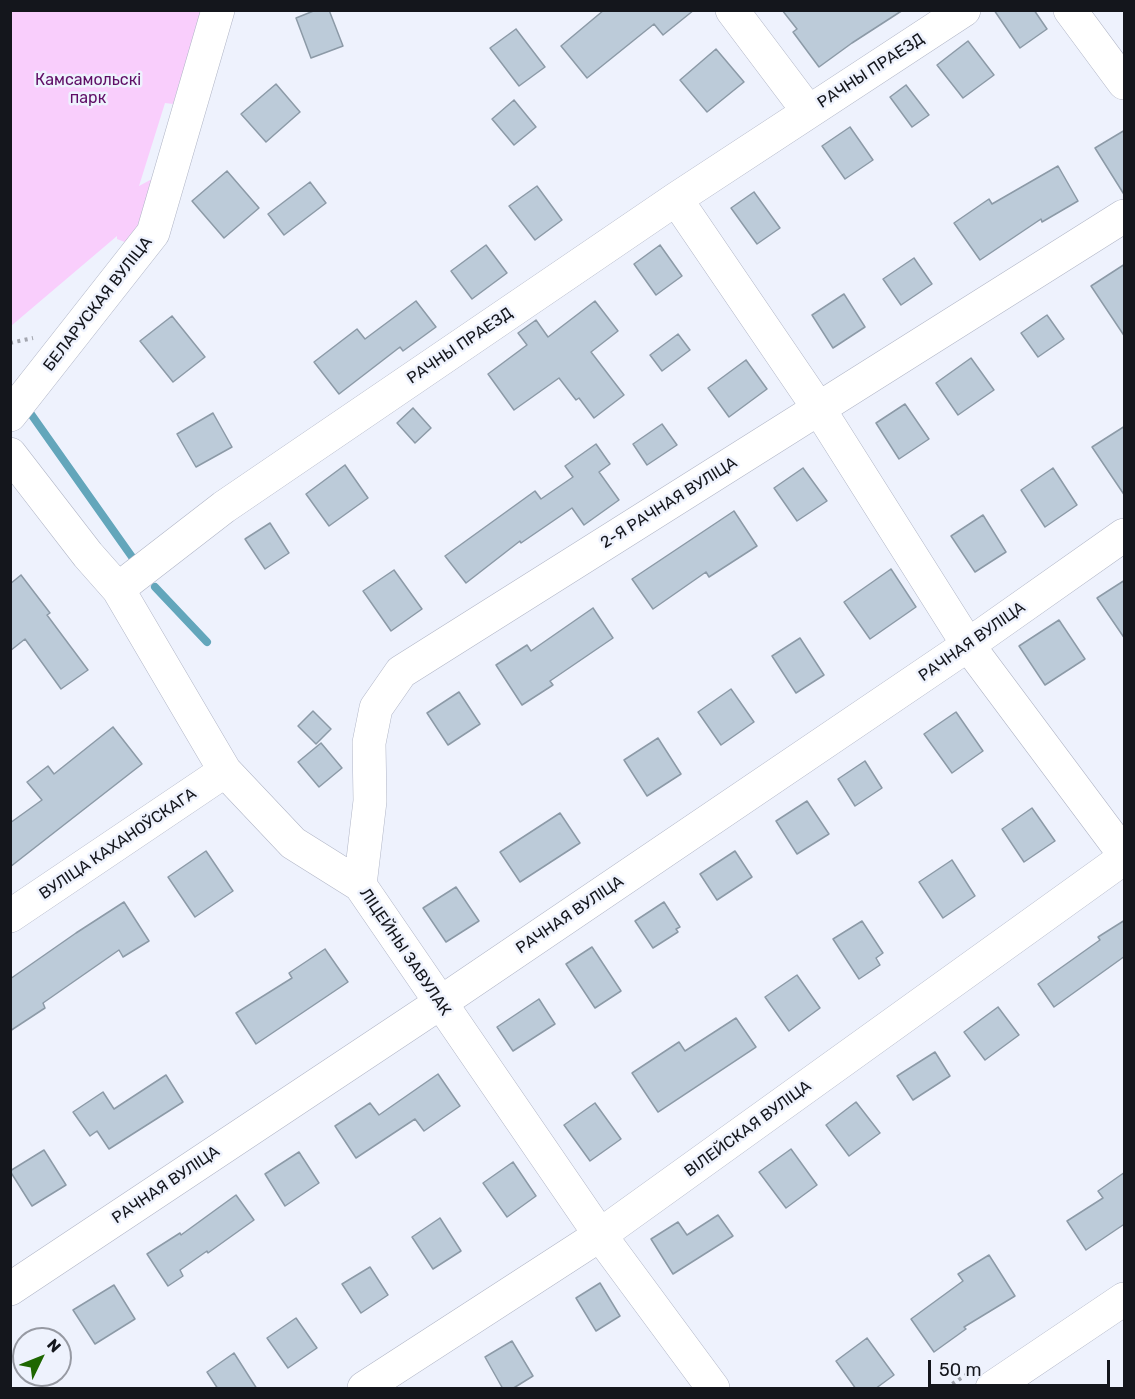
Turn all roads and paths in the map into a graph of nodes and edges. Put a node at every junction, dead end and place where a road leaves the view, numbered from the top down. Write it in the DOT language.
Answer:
graph roads {
  1 [pos="218,10"];
  2 [pos="732,10"];
  3 [pos="964,10"];
  4 [pos="1070,10"];
  5 [pos="1125,83"];
  6 [pos="808,111"];
  7 [pos="676,199"];
  8 [pos="1125,216"];
  9 [pos="819,409"];
  10 [pos="10,415"];
  11 [pos="10,454"];
  12 [pos="1125,535"];
  13 [pos="118,589"];
  14 [pos="968,645"];
  15 [pos="225,771"];
  16 [pos="1125,856"];
  17 [pos="360,885"];
  18 [pos="10,916"];
  19 [pos="440,1003"];
  20 [pos="600,1235"];
  21 [pos="10,1289"];
  22 [pos="1125,1299"];
  23 [pos="364,1389"];
  24 [pos="713,1389"];
  25 [pos="992,1389"];
  1 -- 10 [label="street, БЕЛАРУСКАЯ ВУЛІЦА"];
  2 -- 6 [label="street, РАЧНЫ ПРАЕЗД"];
  3 -- 6 [label="street, РАЧНЫ ПРАЕЗД"];
  4 -- 5 [label="street"];
  6 -- 7 [label="street, РАЧНЫ ПРАЕЗД"];
  7 -- 9 [label="street"];
  7 -- 13 [label="street, РАЧНЫ ПРАЕЗД"];
  8 -- 9 [label="street, 2-Я РАЧНАЯ ВУЛІЦА"];
  9 -- 14 [label="street"];
  9 -- 17 [label="street, 2-Я РАЧНАЯ ВУЛІЦА"];
  11 -- 13 [label="street, ЛІЦЕЙНЫ ЗАВУЛАК"];
  12 -- 14 [label="street, РАЧНАЯ ВУЛІЦА"];
  13 -- 15 [label="street, ЛІЦЕЙНЫ ЗАВУЛАК"];
  14 -- 16 [label="street"];
  14 -- 19 [label="street, РАЧНАЯ ВУЛІЦА"];
  15 -- 17 [label="street, ЛІЦЕЙНЫ ЗАВУЛАК"];
  15 -- 18 [label="street, ВУЛІЦА КАХАНОЎСКАГА"];
  16 -- 20 [label="street, ВІЛЕЙСКАЯ ВУЛІЦА"];
  17 -- 19 [label="street, ЛІЦЕЙНЫ ЗАВУЛАК"];
  19 -- 20 [label="street, ЛІЦЕЙНЫ ЗАВУЛАК"];
  19 -- 21 [label="street, РАЧНАЯ ВУЛІЦА"];
  20 -- 23 [label="street, ВІЛЕЙСКАЯ ВУЛІЦА"];
  20 -- 24 [label="street, ЛІЦЕЙНЫ ЗАВУЛАК"];
  22 -- 25 [label="street"];
}
